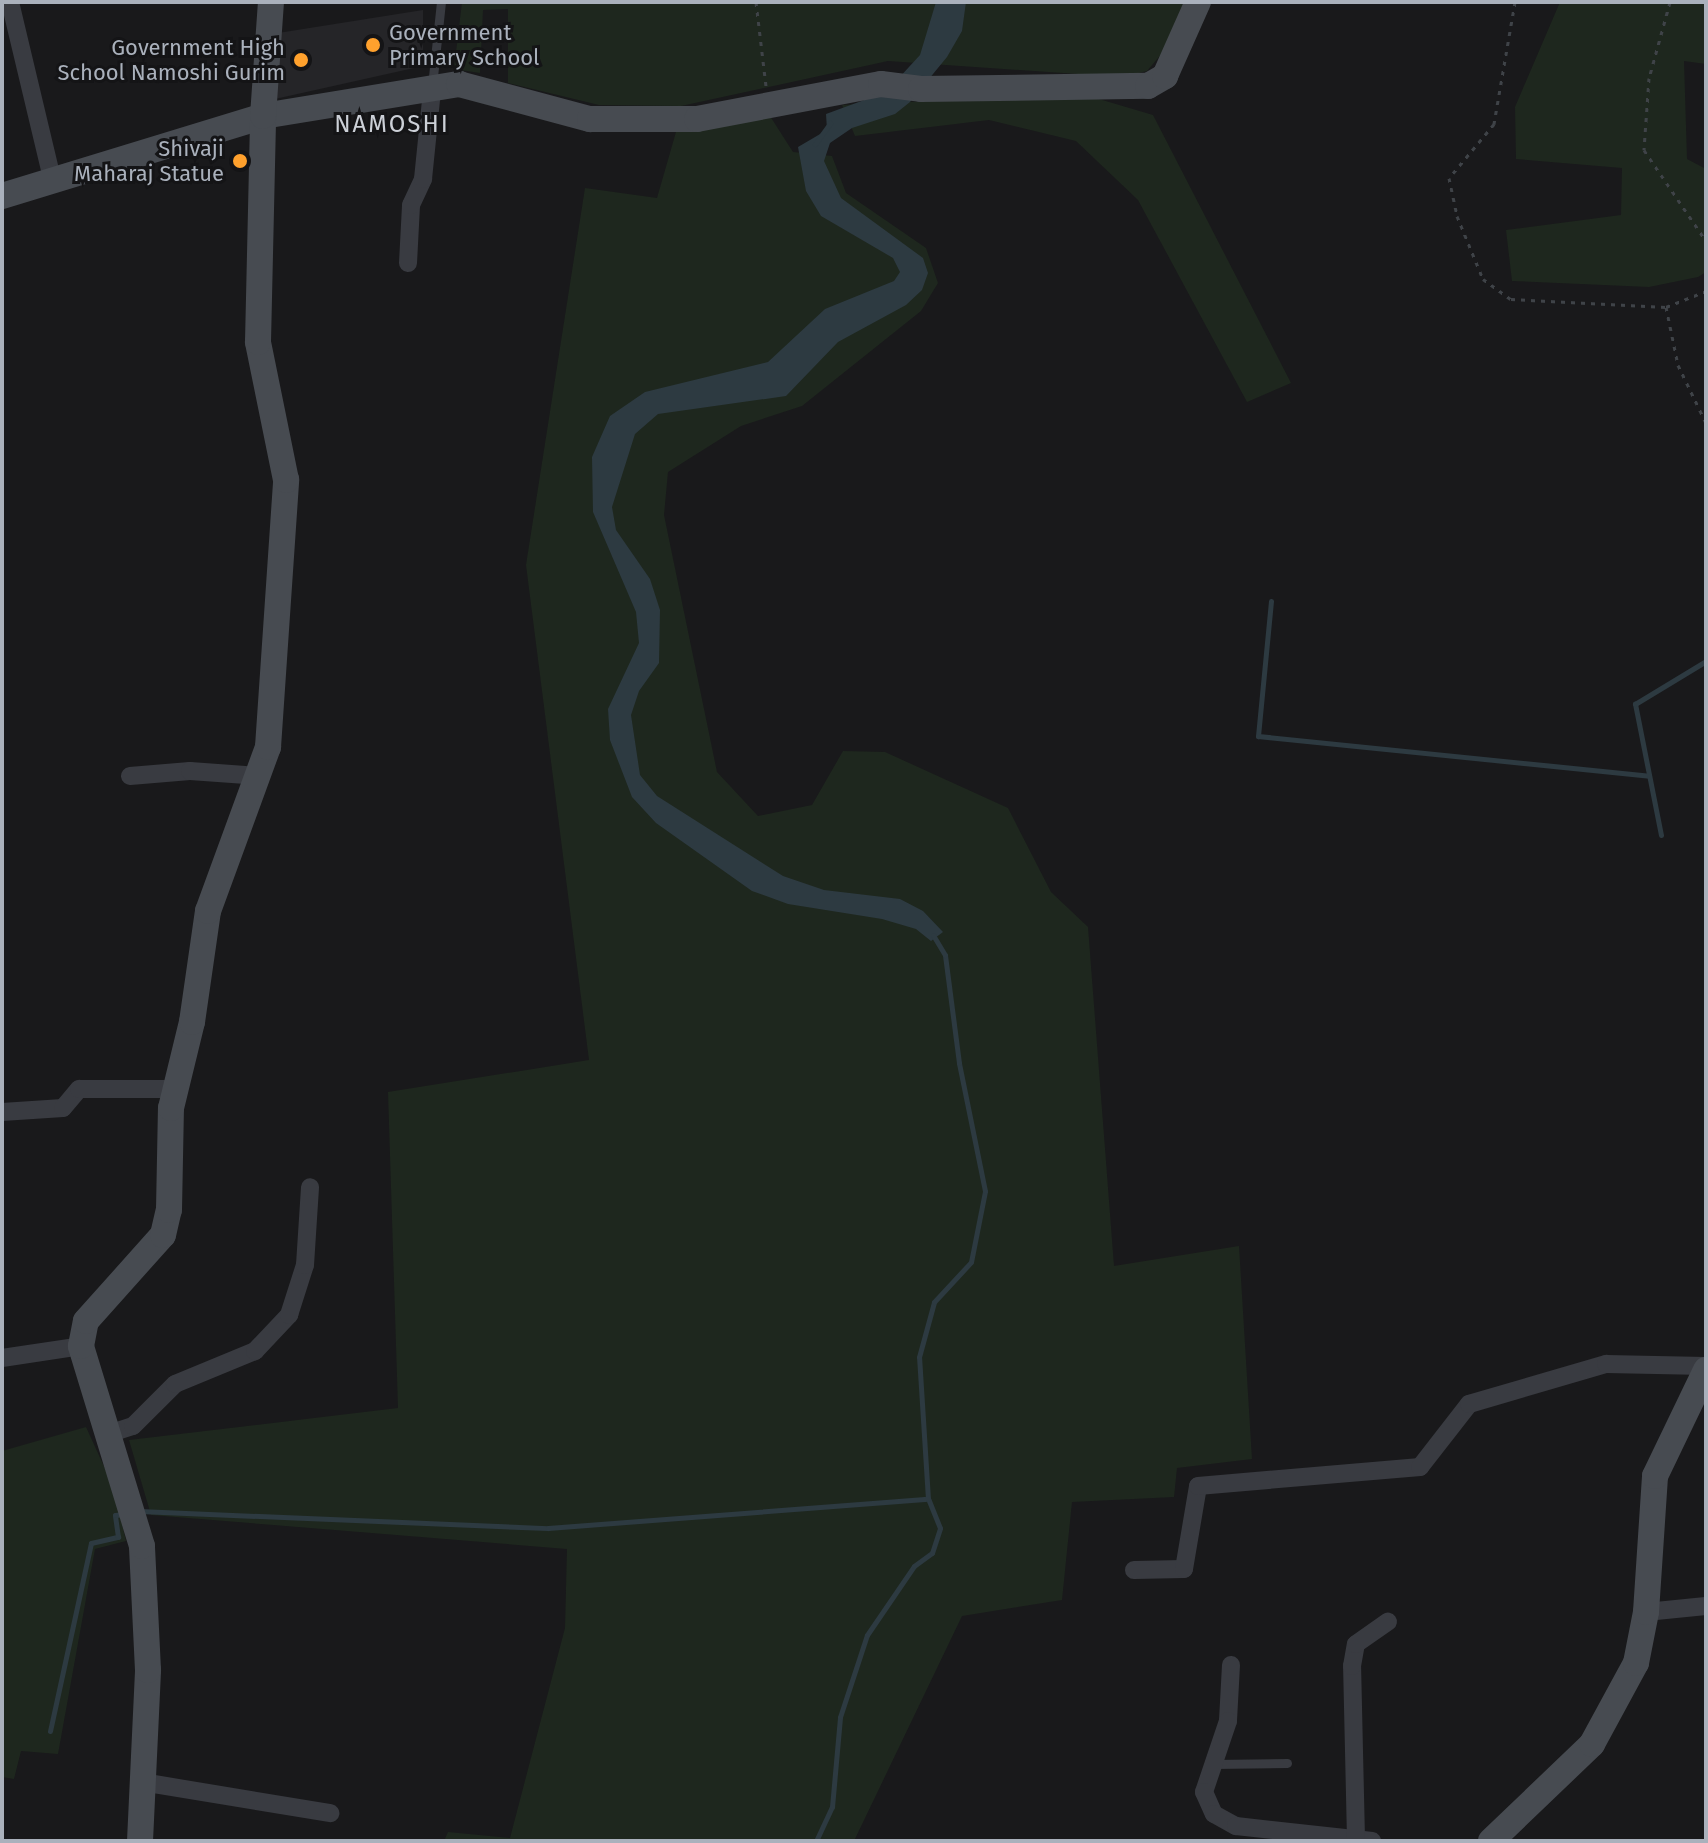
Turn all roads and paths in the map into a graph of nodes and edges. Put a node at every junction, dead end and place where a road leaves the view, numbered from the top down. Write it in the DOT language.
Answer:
graph roads {
  1 [pos="10,2"];
  2 [pos="271,2"];
  3 [pos="441,2"];
  4 [pos="756,2"];
  5 [pos="1198,2"];
  6 [pos="1515,2"];
  7 [pos="1670,2"];
  8 [pos="432,90"];
  9 [pos="768,105"];
  10 [pos="263,116"];
  11 [pos="53,182"];
  12 [pos="2,196"];
  13 [pos="1706,241"];
  14 [pos="408,263"];
  15 [pos="1706,291"];
  16 [pos="1666,307"];
  17 [pos="1706,423"];
  18 [pos="130,776"];
  19 [pos="260,776"];
  20 [pos="176,1089"];
  21 [pos="2,1112"];
  22 [pos="310,1187"];
  23 [pos="81,1346"];
  24 [pos="2,1358"];
  25 [pos="1706,1368"];
  26 [pos="110,1440"];
  27 [pos="1134,1570"];
  28 [pos="1706,1606"];
  29 [pos="1646,1612"];
  30 [pos="1388,1622"];
  31 [pos="1231,1665"];
  32 [pos="1287,1763"];
  33 [pos="1209,1764"];
  34 [pos="142,1782"];
  35 [pos="330,1813"];
  36 [pos="1364,1840"];
  37 [pos="140,1841"];
  38 [pos="1491,1841"];
  1 -- 11 [label="street"];
  2 -- 10 [label="street"];
  3 -- 8 [label="lane"];
  4 -- 9 [label="path"];
  5 -- 9 [label="street"];
  6 -- 16 [label="path"];
  7 -- 13 [label="path"];
  8 -- 9 [label="street"];
  8 -- 10 [label="street"];
  8 -- 14 [label="street"];
  10 -- 11 [label="street"];
  10 -- 19 [label="street"];
  11 -- 12 [label="street"];
  15 -- 16 [label="path"];
  16 -- 17 [label="path"];
  18 -- 19 [label="street"];
  19 -- 20 [label="street"];
  20 -- 21 [label="street"];
  20 -- 23 [label="street"];
  22 -- 26 [label="street"];
  23 -- 24 [label="street"];
  23 -- 26 [label="street"];
  25 -- 27 [label="street"];
  25 -- 29 [label="street"];
  26 -- 34 [label="street"];
  28 -- 29 [label="street"];
  29 -- 38 [label="street"];
  30 -- 36 [label="street"];
  31 -- 33 [label="street"];
  32 -- 33 [label="lane"];
  33 -- 36 [label="street"];
  34 -- 35 [label="street"];
  34 -- 37 [label="street"];
}
